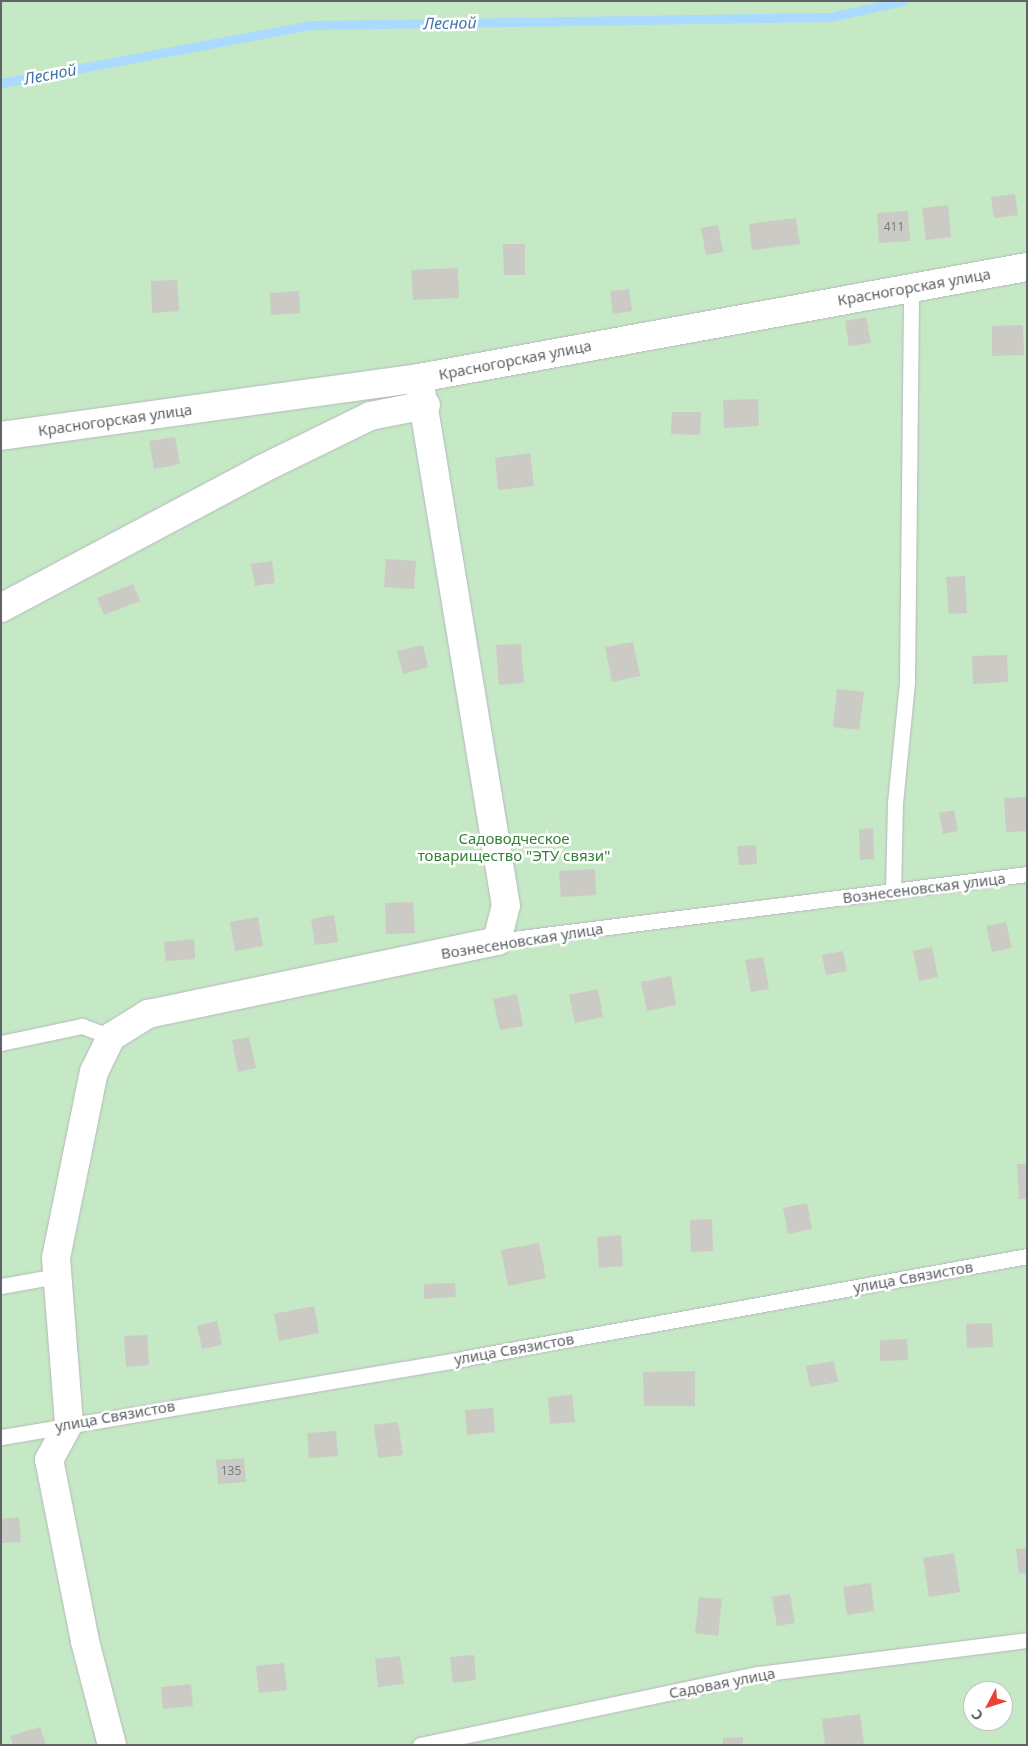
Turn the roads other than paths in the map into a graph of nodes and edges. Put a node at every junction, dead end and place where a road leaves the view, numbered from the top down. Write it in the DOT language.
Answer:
graph roads {
  1 [pos="1027,267"];
  2 [pos="912,287"];
  3 [pos="419,378"];
  4 [pos="426,406"];
  5 [pos="1,436"];
  6 [pos="1,608"];
  7 [pos="1027,874"];
  8 [pos="893,892"];
  9 [pos="497,942"];
  10 [pos="111,1037"];
  11 [pos="1,1043"];
  12 [pos="1027,1256"];
  13 [pos="57,1276"];
  14 [pos="1,1286"];
  15 [pos="69,1423"];
  16 [pos="1,1437"];
  17 [pos="1027,1640"];
  18 [pos="112,1745"];
  19 [pos="420,1745"];
  1 -- 2 [label="street, Красногорская улица"];
  2 -- 3 [label="street, Красногорская улица"];
  2 -- 8 [label="lane"];
  3 -- 4 [label="street"];
  3 -- 5 [label="street, Красногорская улица"];
  4 -- 6 [label="street"];
  4 -- 9 [label="street"];
  7 -- 8 [label="lane, Вознесеновская улица"];
  8 -- 9 [label="lane, Вознесеновская улица"];
  9 -- 10 [label="street, Вознесеновская улица"];
  10 -- 11 [label="lane"];
  10 -- 13 [label="street"];
  12 -- 15 [label="lane, улица Связистов"];
  13 -- 14 [label="lane"];
  13 -- 15 [label="street"];
  15 -- 16 [label="lane, улица Связистов"];
  15 -- 18 [label="street"];
  17 -- 19 [label="lane, Садовая улица"];
}
